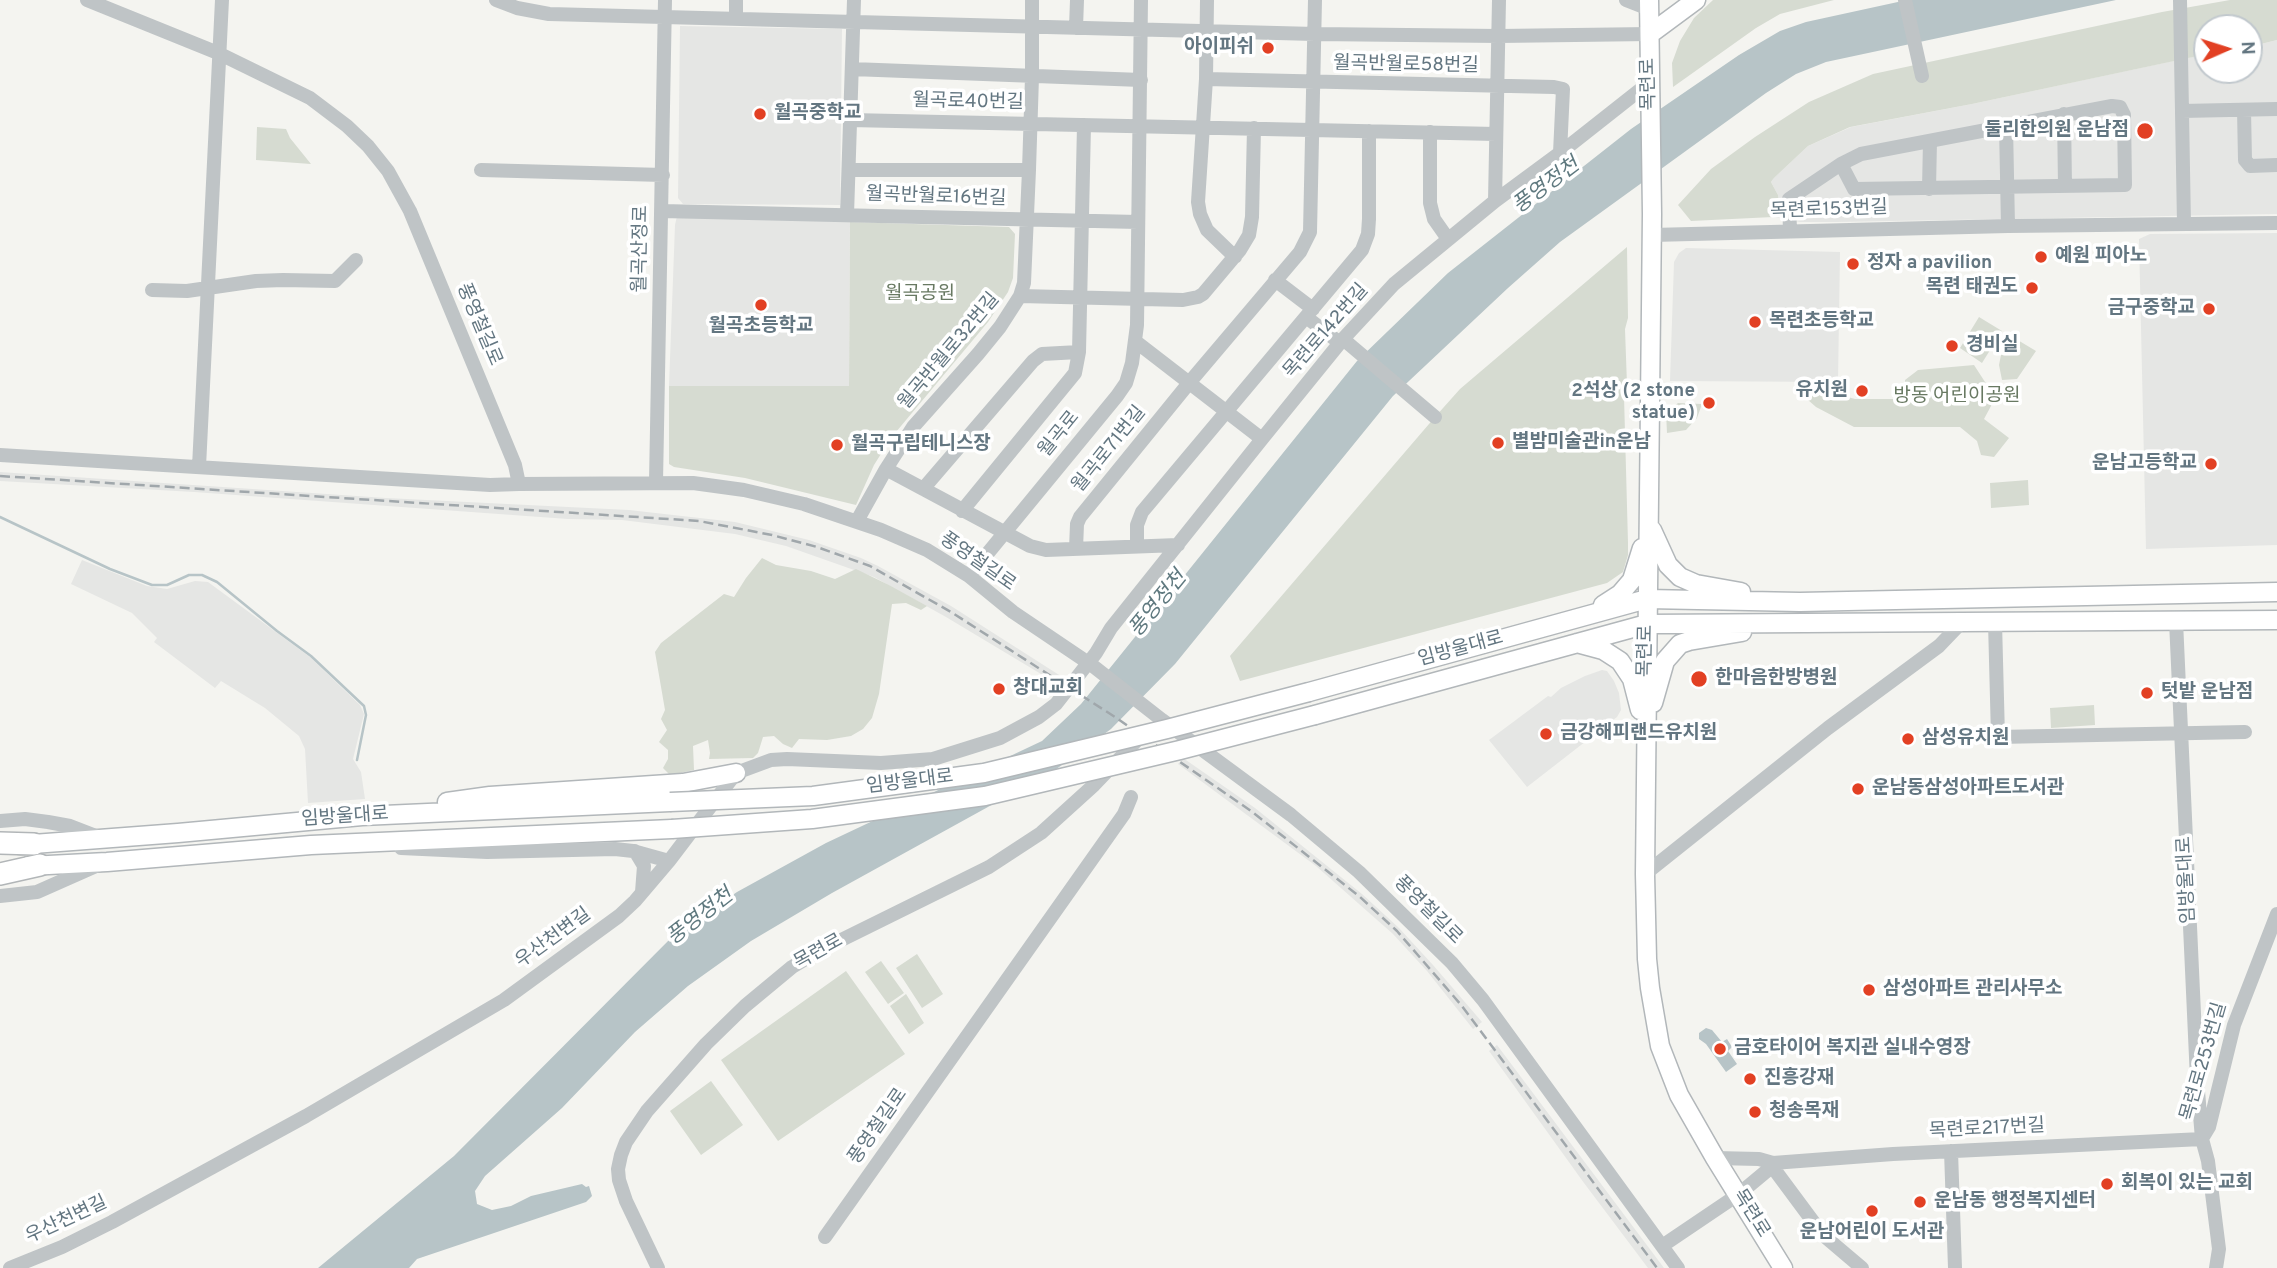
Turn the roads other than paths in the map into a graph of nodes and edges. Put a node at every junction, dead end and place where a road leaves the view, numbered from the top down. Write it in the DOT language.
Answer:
graph roads {
  1 [pos="87,0"];
  2 [pos="222,0"];
  3 [pos="496,0"];
  4 [pos="665,0"];
  5 [pos="736,0"];
  6 [pos="854,0"];
  7 [pos="1031,0"];
  8 [pos="1077,0"];
  9 [pos="1141,0"];
  10 [pos="1207,0"];
  11 [pos="1315,0"];
  12 [pos="1499,0"];
  13 [pos="1626,0"];
  14 [pos="1696,0"];
  15 [pos="1905,0"];
  16 [pos="2180,0"];
  17 [pos="1649,5"];
  18 [pos="120,7"];
  19 [pos="666,17"];
  20 [pos="736,19"];
  21 [pos="853,20"];
  22 [pos="1032,26"];
  23 [pos="1076,27"];
  24 [pos="1141,29"];
  25 [pos="1206,31"];
  26 [pos="1650,33"];
  27 [pos="1315,34"];
  28 [pos="1499,36"];
  29 [pos="219,53"];
  30 [pos="852,69"];
  31 [pos="1922,76"];
  32 [pos="1032,77"];
  33 [pos="1141,79"];
  34 [pos="1206,79"];
  35 [pos="1313,83"];
  36 [pos="1497,87"];
  37 [pos="1650,88"];
  38 [pos="2277,109"];
  39 [pos="2244,110"];
  40 [pos="2182,111"];
  41 [pos="2064,114"];
  42 [pos="850,120"];
  43 [pos="1031,124"];
  44 [pos="1084,125"];
  45 [pos="1140,126"];
  46 [pos="2006,126"];
  47 [pos="1203,127"];
  48 [pos="1254,128"];
  49 [pos="1312,130"];
  50 [pos="1369,131"];
  51 [pos="1430,132"];
  52 [pos="1496,134"];
  53 [pos="1930,141"];
  54 [pos="1560,153"];
  55 [pos="1841,164"];
  56 [pos="2277,165"];
  57 [pos="481,170"];
  58 [pos="849,170"];
  59 [pos="1029,170"];
  60 [pos="663,175"];
  61 [pos="2065,186"];
  62 [pos="2008,188"];
  63 [pos="1929,189"];
  64 [pos="1495,201"];
  65 [pos="662,211"];
  66 [pos="847,215"];
  67 [pos="1027,220"];
  68 [pos="1082,221"];
  69 [pos="1138,222"];
  70 [pos="2277,223"];
  71 [pos="2184,224"];
  72 [pos="2008,226"];
  73 [pos="1790,231"];
  74 [pos="1652,235"];
  75 [pos="1448,239"];
  76 [pos="1235,257"];
  77 [pos="356,260"];
  78 [pos="1270,285"];
  79 [pos="152,290"];
  80 [pos="207,290"];
  81 [pos="1020,296"];
  82 [pos="1079,298"];
  83 [pos="1137,299"];
  84 [pos="1307,316"];
  85 [pos="1135,341"];
  86 [pos="1344,342"];
  87 [pos="1079,352"];
  88 [pos="1189,383"];
  89 [pos="1226,411"];
  90 [pos="1431,414"];
  91 [pos="1262,439"];
  92 [pos="0,455"];
  93 [pos="199,467"];
  94 [pos="886,469"];
  95 [pos="656,482"];
  96 [pos="519,484"];
  97 [pos="923,489"];
  98 [pos="962,511"];
  99 [pos="857,521"];
  100 [pos="1649,524"];
  101 [pos="1005,533"];
  102 [pos="1178,545"];
  103 [pos="1138,546"];
  104 [pos="1076,548"];
  105 [pos="969,576"];
  106 [pos="2277,590"];
  107 [pos="1647,599"];
  108 [pos="1800,602"];
  109 [pos="1577,618"];
  110 [pos="2277,620"];
  111 [pos="2176,621"];
  112 [pos="1962,622"];
  113 [pos="1995,622"];
  114 [pos="1798,623"];
  115 [pos="1647,624"];
  116 [pos="1577,643"];
  117 [pos="1090,664"];
  118 [pos="1157,722"];
  119 [pos="1646,730"];
  120 [pos="2245,732"];
  121 [pos="2181,733"];
  122 [pos="736,773"];
  123 [pos="1131,797"];
  124 [pos="362,816"];
  125 [pos="0,821"];
  126 [pos="103,839"];
  127 [pos="34,844"];
  128 [pos="0,845"];
  129 [pos="320,845"];
  130 [pos="635,852"];
  131 [pos="669,861"];
  132 [pos="107,862"];
  133 [pos="40,865"];
  134 [pos="0,868"];
  135 [pos="0,874"];
  136 [pos="1645,874"];
  137 [pos="641,894"];
  138 [pos="0,896"];
  139 [pos="2277,914"];
  140 [pos="2202,1139"];
  141 [pos="1951,1151"];
  142 [pos="1715,1158"];
  143 [pos="1773,1163"];
  144 [pos="1739,1194"];
  145 [pos="825,1237"];
  146 [pos="1662,1246"];
  147 [pos="10,1268"];
  148 [pos="658,1268"];
  149 [pos="1678,1268"];
  150 [pos="1783,1268"];
  151 [pos="1862,1268"];
  152 [pos="1955,1268"];
  153 [pos="2216,1268"];
  1 -- 18 [label="street, 풍영철길로"];
  2 -- 29 [label="street"];
  3 -- 19 [label="street"];
  4 -- 19 [label="street, 월곡산정로"];
  5 -- 20 [label="street"];
  6 -- 21 [label="street, 월곡반월로16번길"];
  7 -- 22 [label="street, 월곡반월로32번길"];
  8 -- 23 [label="street"];
  9 -- 24 [label="street, 월곡로"];
  10 -- 25 [label="street"];
  11 -- 27 [label="street, 월곡반월로58번길"];
  12 -- 28 [label="street"];
  13 -- 17 [label="street"];
  14 -- 26 [label="main road"];
  15 -- 31 [label="street"];
  16 -- 40 [label="street"];
  17 -- 26 [label="main road, 목련로"];
  18 -- 29 [label="street, 풍영철길로"];
  19 -- 20 [label="street"];
  19 -- 60 [label="street, 월곡산정로"];
  20 -- 21 [label="street"];
  21 -- 22 [label="street"];
  21 -- 30 [label="street, 월곡반월로16번길"];
  22 -- 23 [label="street"];
  22 -- 32 [label="street, 월곡반월로32번길"];
  23 -- 24 [label="street"];
  24 -- 25 [label="street"];
  24 -- 33 [label="street, 월곡로"];
  25 -- 27 [label="street"];
  25 -- 34 [label="street"];
  26 -- 28 [label="street"];
  26 -- 37 [label="main road, 목련로"];
  27 -- 28 [label="street"];
  27 -- 35 [label="street, 월곡반월로58번길"];
  28 -- 36 [label="street"];
  29 -- 80 [label="street"];
  29 -- 96 [label="street, 풍영철길로"];
  30 -- 32 [label="street"];
  30 -- 42 [label="street, 월곡반월로16번길"];
  32 -- 33 [label="street"];
  32 -- 43 [label="street, 월곡반월로32번길"];
  33 -- 45 [label="street, 월곡로"];
  34 -- 35 [label="street"];
  34 -- 47 [label="street"];
  35 -- 36 [label="street, 월곡반월로58번길"];
  35 -- 49 [label="street, 월곡반월로58번길"];
  36 -- 52 [label="street"];
  36 -- 54 [label="street, 월곡반월로58번길"];
  37 -- 54 [label="street, 목련로142번길"];
  37 -- 74 [label="main road, 목련로"];
  38 -- 39 [label="street"];
  39 -- 40 [label="street"];
  39 -- 56 [label="street"];
  40 -- 71 [label="street"];
  41 -- 46 [label="street"];
  41 -- 61 [label="street"];
  41 -- 61 [label="street, 목련로153번길"];
  42 -- 43 [label="street, 월곡로40번길"];
  42 -- 58 [label="street, 월곡반월로16번길"];
  43 -- 44 [label="street, 월곡로40번길"];
  43 -- 59 [label="street, 월곡반월로32번길"];
  44 -- 45 [label="street, 월곡로40번길"];
  44 -- 68 [label="street"];
  45 -- 47 [label="street, 월곡로40번길"];
  45 -- 69 [label="street, 월곡로"];
  46 -- 53 [label="street"];
  46 -- 62 [label="street"];
  47 -- 48 [label="street, 월곡로40번길"];
  47 -- 76 [label="street"];
  48 -- 49 [label="street, 월곡로40번길"];
  48 -- 76 [label="street"];
  49 -- 50 [label="street, 월곡로40번길"];
  49 -- 78 [label="street, 월곡반월로58번길"];
  50 -- 51 [label="street, 월곡로40번길"];
  50 -- 84 [label="street"];
  51 -- 52 [label="street, 월곡로40번길"];
  51 -- 75 [label="street"];
  52 -- 64 [label="street"];
  53 -- 55 [label="street"];
  53 -- 63 [label="street"];
  54 -- 64 [label="street, 목련로142번길"];
  55 -- 63 [label="street, 목련로153번길"];
  55 -- 73 [label="street"];
  57 -- 60 [label="street"];
  58 -- 59 [label="street, 월곡반월로16번길"];
  58 -- 66 [label="street, 월곡반월로16번길"];
  59 -- 67 [label="street, 월곡반월로32번길"];
  60 -- 65 [label="street, 월곡산정로"];
  61 -- 62 [label="street, 목련로153번길"];
  62 -- 63 [label="street, 목련로153번길"];
  62 -- 72 [label="street"];
  64 -- 75 [label="street, 목련로142번길"];
  65 -- 66 [label="street"];
  65 -- 95 [label="street, 월곡산정로"];
  66 -- 67 [label="street, 월곡반월로16번길"];
  67 -- 68 [label="street, 월곡반월로16번길"];
  67 -- 81 [label="street, 월곡반월로32번길"];
  68 -- 69 [label="street, 월곡반월로16번길"];
  68 -- 82 [label="street"];
  69 -- 83 [label="street, 월곡로"];
  70 -- 71 [label="street, 목련로153번길"];
  71 -- 72 [label="street, 목련로153번길"];
  72 -- 73 [label="street, 목련로153번길"];
  73 -- 74 [label="street, 목련로153번길"];
  74 -- 100 [label="main road, 목련로"];
  75 -- 86 [label="street, 목련로142번길"];
  76 -- 83 [label="street"];
  77 -- 80 [label="street"];
  78 -- 84 [label="street"];
  78 -- 88 [label="street, 월곡로71번길"];
  79 -- 80 [label="street"];
  80 -- 93 [label="street"];
  81 -- 82 [label="street"];
  81 -- 94 [label="street, 월곡반월로32번길"];
  82 -- 83 [label="street"];
  82 -- 87 [label="street"];
  83 -- 85 [label="street, 월곡로"];
  84 -- 86 [label="street"];
  84 -- 89 [label="street"];
  85 -- 88 [label="street"];
  85 -- 101 [label="street, 월곡로"];
  86 -- 90 [label="street"];
  86 -- 91 [label="street, 목련로142번길"];
  87 -- 97 [label="street"];
  87 -- 98 [label="street"];
  88 -- 89 [label="street"];
  88 -- 104 [label="street, 월곡로71번길"];
  89 -- 91 [label="street"];
  89 -- 103 [label="street"];
  91 -- 102 [label="street, 목련로142번길"];
  92 -- 93 [label="street"];
  93 -- 96 [label="street"];
  94 -- 97 [label="street"];
  94 -- 99 [label="street, 월곡반월로32번길"];
  95 -- 96 [label="street, 풍영철길로"];
  95 -- 99 [label="street, 풍영철길로"];
  97 -- 98 [label="street"];
  98 -- 101 [label="street"];
  99 -- 105 [label="street, 풍영철길로"];
  100 -- 107 [label="main road, 목련로"];
  100 -- 108 [label="main road"];
  100 -- 109 [label="main road"];
  101 -- 104 [label="street"];
  101 -- 105 [label="street, 월곡로"];
  102 -- 103 [label="street"];
  102 -- 117 [label="street, 목련로142번길"];
  103 -- 104 [label="street"];
  105 -- 117 [label="street, 풍영철길로"];
  106 -- 108 [label="main road, 임방울대로"];
  107 -- 108 [label="main road, 임방울대로"];
  107 -- 109 [label="main road, 임방울대로"];
  107 -- 115 [label="main road, 목련로"];
  108 -- 114 [label="main road"];
  109 -- 124 [label="main road, 임방울대로, bridge"];
  110 -- 111 [label="main road, 임방울대로"];
  111 -- 113 [label="main road, 임방울대로"];
  111 -- 121 [label="street, 임방울대로"];
  112 -- 113 [label="main road, 임방울대로"];
  112 -- 114 [label="main road, 임방울대로"];
  112 -- 136 [label="street"];
  113 -- 121 [label="street"];
  114 -- 115 [label="main road, 임방울대로"];
  114 -- 119 [label="main road"];
  115 -- 116 [label="main road, 임방울대로"];
  115 -- 119 [label="main road, 목련로"];
  116 -- 119 [label="main road"];
  116 -- 129 [label="main road, 임방울대로, bridge"];
  117 -- 118 [label="street, 풍영철길로"];
  117 -- 122 [label="street"];
  118 -- 146 [label="street, 풍영철길로"];
  118 -- 148 [label="street, 목련로"];
  119 -- 136 [label="main road, 목련로"];
  120 -- 121 [label="street"];
  121 -- 140 [label="street, 임방울대로"];
  122 -- 124 [label="main road"];
  122 -- 131 [label="street, 우산천변길"];
  123 -- 145 [label="street, 풍영철길로"];
  124 -- 126 [label="main road, 임방울대로"];
  125 -- 126 [label="street"];
  126 -- 127 [label="main road, 임방울대로"];
  127 -- 128 [label="highway"];
  129 -- 130 [label="street"];
  129 -- 132 [label="main road, 임방울대로"];
  130 -- 131 [label="street"];
  130 -- 137 [label="street"];
  131 -- 137 [label="street, 우산천변길"];
  132 -- 133 [label="main road, 임방울대로"];
  132 -- 138 [label="street"];
  133 -- 134 [label="main road, 임방울대로"];
  133 -- 135 [label="highway"];
  136 -- 142 [label="main road, 목련로"];
  137 -- 147 [label="street, 우산천변길"];
  139 -- 140 [label="street, 목련로253번길"];
  140 -- 141 [label="street, 목련로217번길"];
  140 -- 153 [label="street, 목련로253번길"];
  141 -- 143 [label="street, 목련로217번길"];
  141 -- 152 [label="street"];
  142 -- 143 [label="street, 목련로217번길"];
  142 -- 144 [label="main road, 목련로"];
  143 -- 144 [label="street"];
  143 -- 151 [label="street"];
  144 -- 146 [label="street"];
  144 -- 150 [label="main road, 목련로"];
  146 -- 149 [label="street, 풍영철길로"];
}
